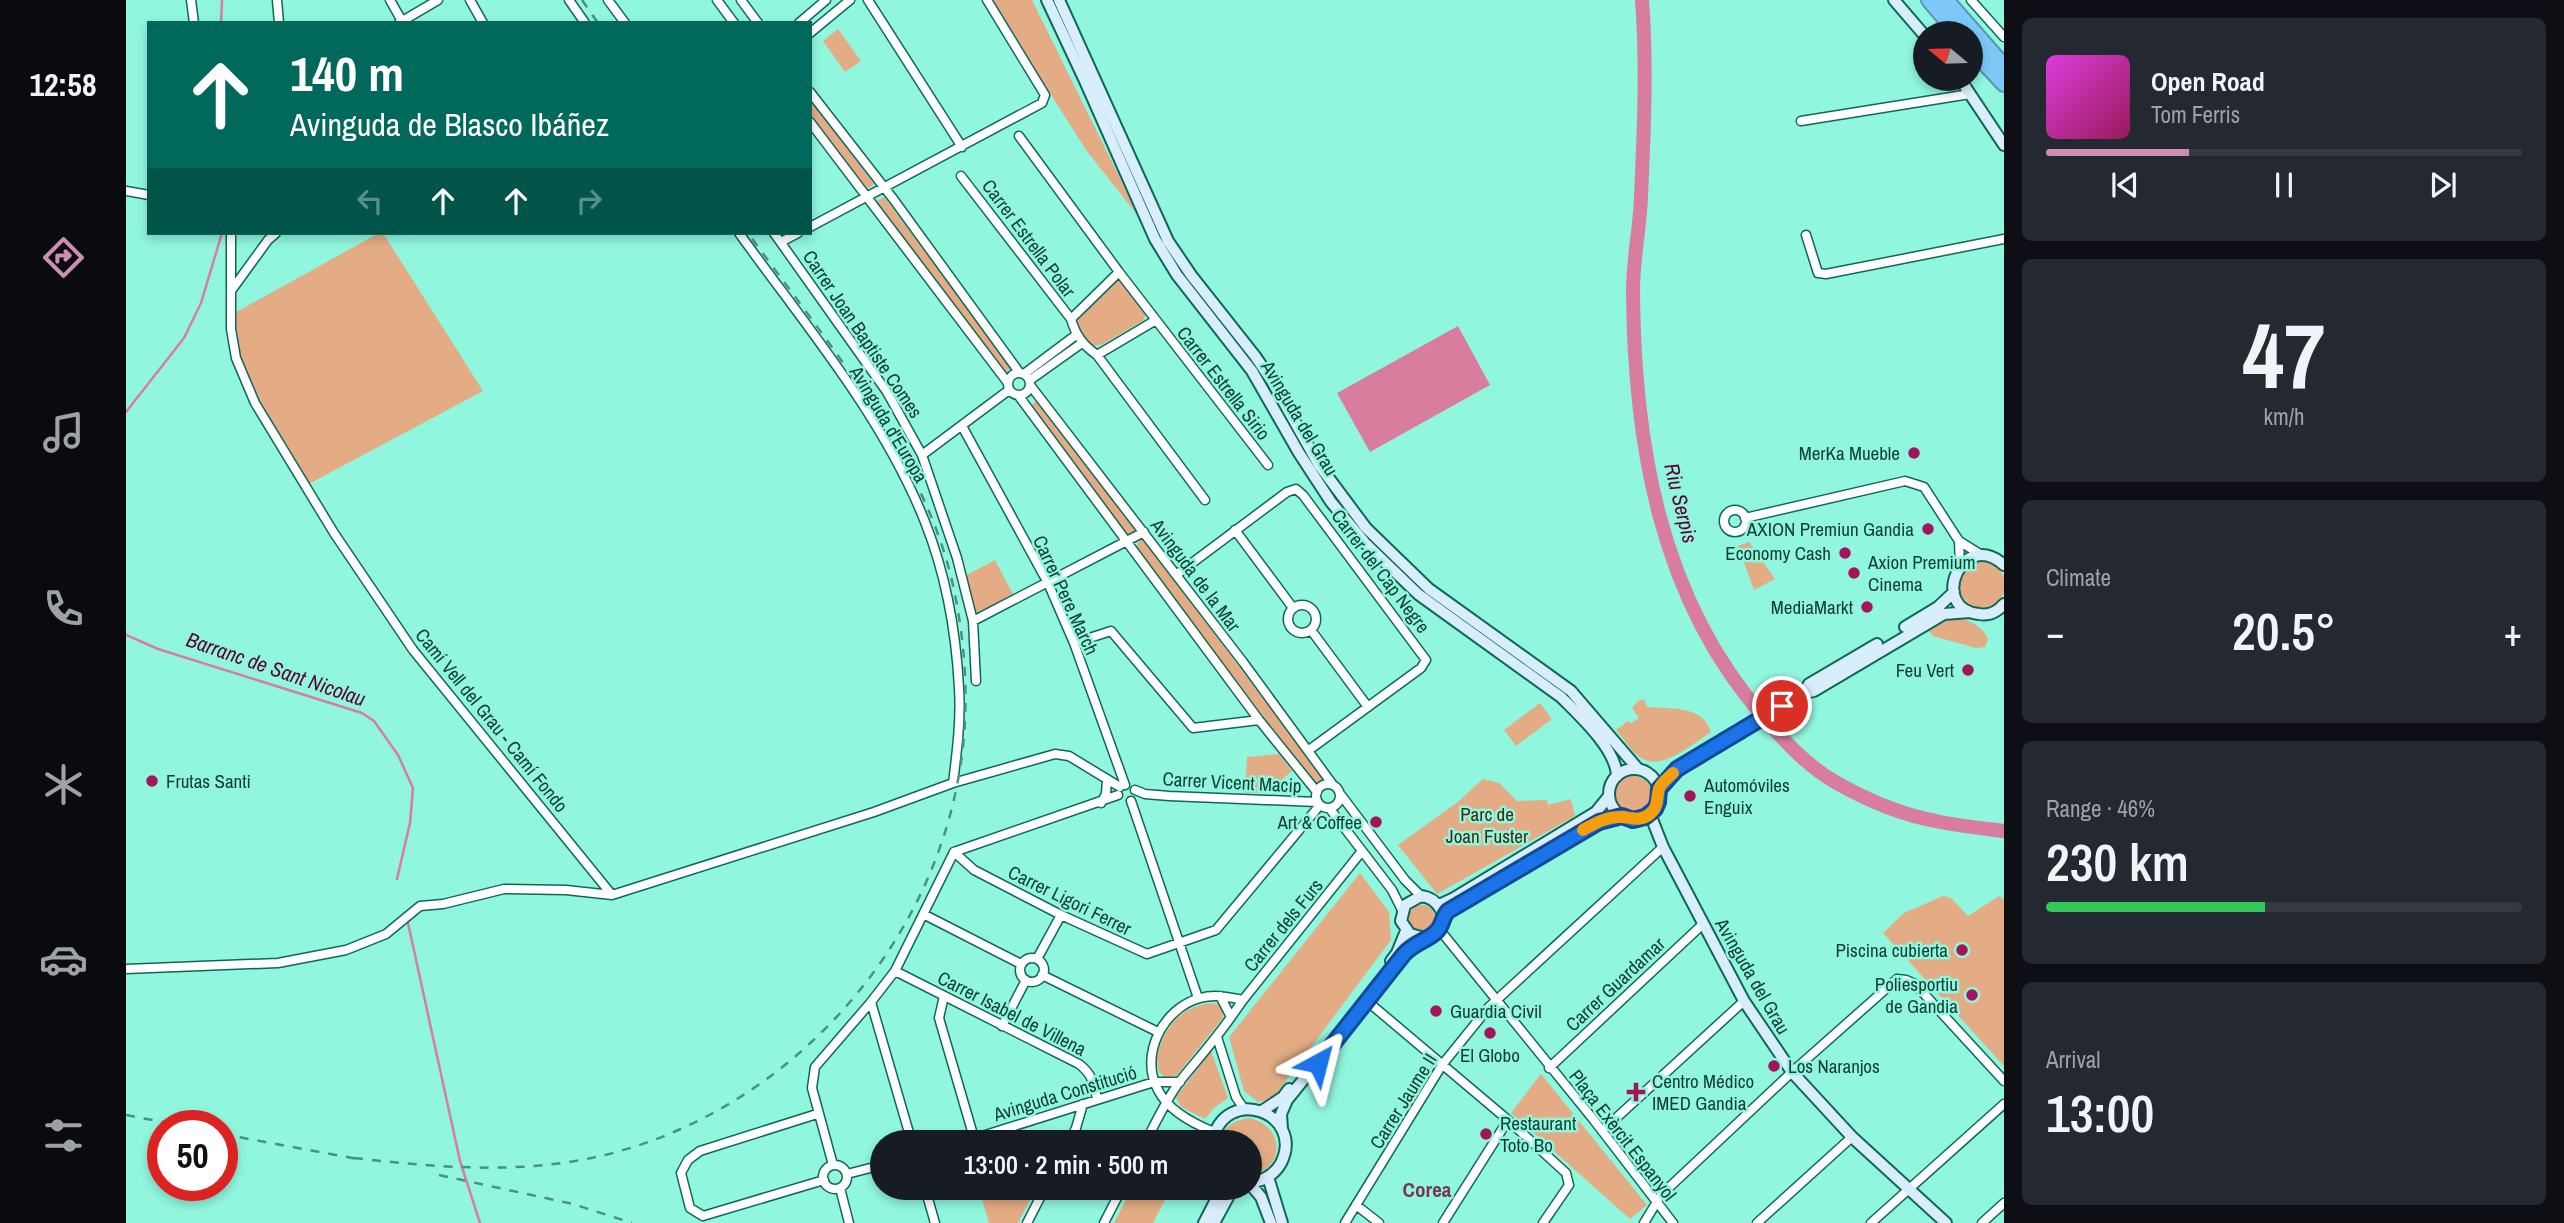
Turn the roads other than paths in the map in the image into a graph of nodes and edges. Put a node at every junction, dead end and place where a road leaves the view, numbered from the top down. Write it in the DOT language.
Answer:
graph roads {
  1 [pos="191,0"];
  2 [pos="277,0"];
  3 [pos="390,0"];
  4 [pos="438,0"];
  5 [pos="470,0"];
  6 [pos="569,0"];
  7 [pos="608,0"];
  8 [pos="717,0"];
  9 [pos="741,0"];
  10 [pos="826,0"];
  11 [pos="850,0"];
  12 [pos="868,0"];
  13 [pos="987,0"];
  14 [pos="1047,0"];
  15 [pos="1059,0"];
  16 [pos="1894,0"];
  17 [pos="1929,0"];
  18 [pos="1946,0"];
  19 [pos="1971,0"];
  20 [pos="194,21"];
  21 [pos="279,21"];
  22 [pos="401,21"];
  23 [pos="404,21"];
  24 [pos="482,21"];
  25 [pos="584,21"];
  26 [pos="624,21"];
  27 [pos="733,21"];
  28 [pos="757,21"];
  29 [pos="801,21"];
  30 [pos="1947,21"];
  31 [pos="1913,22"];
  32 [pos="812,31"];
  33 [pos="2004,37"];
  34 [pos="1983,62"];
  35 [pos="2004,66"];
  36 [pos="2004,84"];
  37 [pos="1968,91"];
  38 [pos="1970,94"];
  39 [pos="812,95"];
  40 [pos="1801,121"];
  41 [pos="812,125"];
  42 [pos="1019,136"];
  43 [pos="2004,145"];
  44 [pos="962,147"];
  45 [pos="961,176"];
  46 [pos="884,188"];
  47 [pos="126,191"];
  48 [pos="147,195"];
  49 [pos="867,198"];
  50 [pos="812,226"];
  51 [pos="231,235"];
  52 [pos="274,235"];
  53 [pos="740,235"];
  54 [pos="775,235"];
  55 [pos="794,235"];
  56 [pos="1806,235"];
  57 [pos="2004,239"];
  58 [pos="780,242"];
  59 [pos="1119,272"];
  60 [pos="229,293"];
  61 [pos="1071,320"];
  62 [pos="1156,320"];
  63 [pos="1079,339"];
  64 [pos="1097,355"];
  65 [pos="1026,378"];
  66 [pos="1008,386"];
  67 [pos="1018,396"];
  68 [pos="961,426"];
  69 [pos="922,455"];
  70 [pos="1268,466"];
  71 [pos="1205,500"];
  72 [pos="1745,518"];
  73 [pos="1235,530"];
  74 [pos="1144,532"];
  75 [pos="1959,541"];
  76 [pos="1126,542"];
  77 [pos="1983,556"];
  78 [pos="2002,562"];
  79 [pos="1960,566"];
  80 [pos="1176,575"];
  81 [pos="1048,583"];
  82 [pos="1954,592"];
  83 [pos="2004,604"];
  84 [pos="1293,608"];
  85 [pos="1970,612"];
  86 [pos="973,621"];
  87 [pos="1311,630"];
  88 [pos="1074,643"];
  89 [pos="975,681"];
  90 [pos="1804,693"];
  91 [pos="1368,707"];
  92 [pos="1259,720"];
  93 [pos="1309,750"];
  94 [pos="1677,769"];
  95 [pos="1641,770"];
  96 [pos="1617,776"];
  97 [pos="1108,780"];
  98 [pos="953,783"];
  99 [pos="1333,785"];
  100 [pos="1659,789"];
  101 [pos="1124,794"];
  102 [pos="1340,795"];
  103 [pos="1609,796"];
  104 [pos="1318,800"];
  105 [pos="1101,803"];
  106 [pos="1330,808"];
  107 [pos="1650,814"];
  108 [pos="1622,816"];
  109 [pos="1663,846"];
  110 [pos="1362,851"];
  111 [pos="954,852"];
  112 [pos="612,895"];
  113 [pos="1421,896"];
  114 [pos="1438,905"];
  115 [pos="1402,910"];
  116 [pos="925,915"];
  117 [pos="1061,915"];
  118 [pos="1443,917"];
  119 [pos="1703,924"];
  120 [pos="1438,929"];
  121 [pos="1406,931"];
  122 [pos="1425,938"];
  123 [pos="1180,944"];
  124 [pos="1037,959"];
  125 [pos="1021,964"];
  126 [pos="126,969"];
  127 [pos="895,971"];
  128 [pos="1042,975"];
  129 [pos="1026,980"];
  130 [pos="944,996"];
  131 [pos="1220,996"];
  132 [pos="1198,998"];
  133 [pos="1243,1000"];
  134 [pos="1367,1001"];
  135 [pos="1495,1001"];
  136 [pos="1744,1001"];
  137 [pos="872,1002"];
  138 [pos="1231,1017"];
  139 [pos="1002,1026"];
  140 [pos="1158,1032"];
  141 [pos="1217,1037"];
  142 [pos="1442,1065"];
  143 [pos="1549,1068"];
  144 [pos="1792,1072"];
  145 [pos="2004,1081"];
  146 [pos="1154,1082"];
  147 [pos="1180,1082"];
  148 [pos="1097,1098"];
  149 [pos="1166,1102"];
  150 [pos="1083,1104"];
  151 [pos="2004,1104"];
  152 [pos="1244,1109"];
  153 [pos="1262,1111"];
  154 [pos="817,1114"];
  155 [pos="1508,1120"];
  156 [pos="1282,1129"];
  157 [pos="908,1130"];
  158 [pos="972,1130"];
  159 [pos="1000,1130"];
  160 [pos="1075,1130"];
  161 [pos="1152,1130"];
  162 [pos="1203,1130"];
  163 [pos="1217,1130"];
  164 [pos="1602,1131"];
  165 [pos="1852,1137"];
  166 [pos="833,1165"];
  167 [pos="870,1168"];
  168 [pos="847,1174"];
  169 [pos="1268,1177"];
  170 [pos="1262,1179"];
  171 [pos="824,1180"];
  172 [pos="840,1188"];
  173 [pos="1908,1189"];
  174 [pos="928,1200"];
  175 [pos="1039,1200"];
  176 [pos="1116,1200"];
  177 [pos="1216,1200"];
  178 [pos="1226,1200"];
  179 [pos="1262,1200"];
  180 [pos="1656,1201"];
  181 [pos="2004,1203"];
  182 [pos="1356,1205"];
  183 [pos="849,1223"];
  184 [pos="935,1223"];
  185 [pos="1027,1223"];
  186 [pos="1104,1223"];
  187 [pos="1204,1223"];
  188 [pos="1213,1223"];
  189 [pos="1271,1223"];
  190 [pos="1282,1223"];
  191 [pos="1345,1223"];
  192 [pos="1379,1223"];
  193 [pos="1443,1223"];
  194 [pos="1543,1223"];
  195 [pos="1643,1223"];
  196 [pos="1673,1223"];
  197 [pos="1757,1223"];
  198 [pos="1871,1223"];
  199 [pos="1946,1223"];
  200 [pos="1982,1223"];
  1 -- 20 [label="street"];
  2 -- 21 [label="street"];
  3 -- 22 [label="street"];
  4 -- 23 [label="street"];
  5 -- 24 [label="street"];
  6 -- 25 [label="street"];
  7 -- 26 [label="street"];
  8 -- 27 [label="street"];
  9 -- 28 [label="street"];
  10 -- 29 [label="street"];
  11 -- 32 [label="street"];
  12 -- 44 [label="street"];
  13 -- 44 [label="street"];
  14 -- 96 [label="main road, Avinguda del Grau"];
  15 -- 95 [label="main road, Avinguda del Grau"];
  16 -- 31 [label="main road"];
  17 -- 30 [label="highway"];
  18 -- 35 [label="highway"];
  19 -- 33 [label="street"];
  34 -- 36 [label="highway"];
  37 -- 38 [label="main road"];
  38 -- 40 [label="street"];
  38 -- 43 [label="main road"];
  39 -- 46 [label="street, Avinguda de la Mar"];
  41 -- 49 [label="street"];
  42 -- 59 [label="street"];
  44 -- 46 [label="street"];
  45 -- 61 [label="street, Carrer Estrella Polar"];
  46 -- 49 [label="street"];
  46 -- 65 [label="street, Avinguda de la Mar"];
  47 -- 48 [label="street"];
  49 -- 50 [label="street"];
  49 -- 66 [label="street"];
  51 -- 60 [label="street, Camí Vell del Grau - Camí Fondo"];
  52 -- 60 [label="street"];
  53 -- 98 [label="street, Avinguda d'Europa"];
  54 -- 58 [label="street, Carrer Joan Baptiste Comes"];
  55 -- 58 [label="street"];
  56 -- 57 [label="street"];
  58 -- 69 [label="street, Carrer Joan Baptiste Comes"];
  59 -- 61 [label="street, Carrer Estrella Polar"];
  59 -- 62 [label="street"];
  60 -- 112 [label="street, Camí Vell del Grau - Camí Fondo"];
  61 -- 63 [label="street, Carrer Estrella Polar"];
  62 -- 64 [label="street"];
  62 -- 70 [label="street, Carrer Estrella Sirio"];
  63 -- 64 [label="street"];
  63 -- 65 [label="street"];
  64 -- 71 [label="street"];
  65 -- 66 [label="street"];
  65 -- 67 [label="street"];
  65 -- 74 [label="street, Avinguda de la Mar"];
  66 -- 67 [label="street, Avinguda de la Mar"];
  66 -- 68 [label="street"];
  67 -- 76 [label="street, Avinguda de la Mar"];
  68 -- 69 [label="street"];
  68 -- 81 [label="street, Carrer Pere March"];
  69 -- 86 [label="street, Carrer Joan Baptiste Comes"];
  72 -- 75 [label="street"];
  73 -- 80 [label="street"];
  73 -- 84 [label="street"];
  73 -- 91 [label="street, Carrer del Cap Negre"];
  74 -- 76 [label="street"];
  74 -- 80 [label="street, Avinguda de la Mar"];
  75 -- 77 [label="street"];
  75 -- 79 [label="street"];
  76 -- 81 [label="street"];
  76 -- 92 [label="street, Avinguda de la Mar"];
  77 -- 78 [label="main road"];
  77 -- 79 [label="main road"];
  79 -- 82 [label="main road"];
  80 -- 93 [label="street, Avinguda de la Mar"];
  81 -- 86 [label="street"];
  81 -- 88 [label="street, Carrer Pere March"];
  82 -- 85 [label="main road"];
  82 -- 90 [label="main road"];
  83 -- 85 [label="main road"];
  84 -- 87 [label="street"];
  84 -- 87 [label="street"];
  85 -- 90 [label="main road"];
  86 -- 89 [label="street, Carrer Joan Baptiste Comes"];
  87 -- 91 [label="street"];
  88 -- 92 [label="street"];
  88 -- 101 [label="street, Carrer Pere March"];
  90 -- 94 [label="main road"];
  91 -- 93 [label="street"];
  92 -- 104 [label="street, Avinguda de la Mar"];
  93 -- 99 [label="street, Avinguda de la Mar"];
  94 -- 95 [label="main road"];
  94 -- 100 [label="main road"];
  95 -- 96 [label="main road"];
  95 -- 100 [label="main road"];
  96 -- 103 [label="main road"];
  97 -- 98 [label="street"];
  97 -- 101 [label="street"];
  97 -- 105 [label="street"];
  98 -- 112 [label="street"];
  99 -- 102 [label="street"];
  99 -- 104 [label="street"];
  100 -- 107 [label="main road"];
  101 -- 104 [label="street, Carrer Vicent Macip"];
  101 -- 105 [label="street"];
  101 -- 123 [label="street, Carrer Pere March"];
  102 -- 106 [label="street"];
  102 -- 113 [label="street"];
  103 -- 108 [label="main road"];
  103 -- 114 [label="main road"];
  104 -- 106 [label="street"];
  104 -- 123 [label="street, Carrer Ligori Ferrer"];
  105 -- 111 [label="street"];
  106 -- 110 [label="street"];
  107 -- 108 [label="main road"];
  107 -- 109 [label="main road, Avinguda del Grau"];
  108 -- 118 [label="main road"];
  109 -- 119 [label="main road, Avinguda del Grau"];
  109 -- 135 [label="street, Carrer Jaume II"];
  110 -- 115 [label="street"];
  110 -- 133 [label="street, Carrer dels Furs"];
  111 -- 116 [label="street"];
  111 -- 117 [label="street, Carrer Ligori Ferrer"];
  112 -- 126 [label="street"];
  113 -- 114 [label="main road"];
  113 -- 115 [label="main road"];
  114 -- 118 [label="main road"];
  115 -- 121 [label="main road"];
  116 -- 125 [label="street"];
  116 -- 127 [label="street"];
  117 -- 123 [label="street, Carrer Ligori Ferrer"];
  117 -- 124 [label="street"];
  118 -- 120 [label="main road"];
  119 -- 136 [label="main road, Avinguda del Grau"];
  119 -- 143 [label="street, Carrer Guardamar"];
  120 -- 122 [label="main road"];
  120 -- 135 [label="street"];
  121 -- 122 [label="main road"];
  121 -- 153 [label="main road"];
  122 -- 134 [label="main road"];
  123 -- 132 [label="street, Carrer Pere March"];
  124 -- 125 [label="street"];
  124 -- 128 [label="street"];
  125 -- 129 [label="street"];
  127 -- 130 [label="street, Carrer Isabel de Villena"];
  127 -- 137 [label="street"];
  128 -- 129 [label="street"];
  128 -- 140 [label="street"];
  129 -- 139 [label="street"];
  130 -- 139 [label="street, Carrer Isabel de Villena"];
  130 -- 158 [label="street"];
  131 -- 132 [label="street, Carrer dels Furs"];
  131 -- 133 [label="street, Carrer dels Furs"];
  131 -- 138 [label="street"];
  132 -- 140 [label="street, Carrer dels Furs"];
  133 -- 138 [label="street"];
  134 -- 142 [label="street"];
  134 -- 156 [label="main road"];
  135 -- 142 [label="street, Carrer Jaume II"];
  135 -- 143 [label="street"];
  136 -- 144 [label="main road, Avinguda del Grau"];
  136 -- 164 [label="street"];
  137 -- 154 [label="street"];
  137 -- 157 [label="street"];
  138 -- 141 [label="street"];
  139 -- 148 [label="street, Carrer Isabel de Villena"];
  140 -- 146 [label="street"];
  141 -- 147 [label="street"];
  141 -- 152 [label="street"];
  142 -- 155 [label="street"];
  142 -- 182 [label="street, Carrer Jaume II"];
  143 -- 164 [label="street, Plaça Exèrcit Espanyol"];
  144 -- 145 [label="street"];
  144 -- 165 [label="main road, Avinguda del Grau"];
  144 -- 180 [label="street"];
  146 -- 147 [label="street, Avinguda Constitució"];
  146 -- 148 [label="street, Avinguda Constitució"];
  146 -- 149 [label="street"];
  147 -- 149 [label="street"];
  148 -- 150 [label="street, Avinguda Constitució"];
  149 -- 161 [label="street"];
  149 -- 162 [label="street"];
  150 -- 159 [label="street, Avinguda Constitució"];
  150 -- 160 [label="street"];
  151 -- 173 [label="street"];
  152 -- 153 [label="main road"];
  152 -- 163 [label="main road"];
  153 -- 156 [label="main road"];
  154 -- 166 [label="street"];
  154 -- 171 [label="street"];
  155 -- 193 [label="street"];
  155 -- 194 [label="street"];
  156 -- 169 [label="main road"];
  164 -- 180 [label="street, Plaça Exèrcit Espanyol"];
  165 -- 173 [label="main road, Avinguda del Grau"];
  165 -- 197 [label="street"];
  166 -- 168 [label="street"];
  166 -- 171 [label="street"];
  167 -- 168 [label="street"];
  168 -- 172 [label="street"];
  169 -- 170 [label="main road"];
  169 -- 190 [label="main road"];
  171 -- 172 [label="street"];
  172 -- 183 [label="street"];
  173 -- 198 [label="street"];
  173 -- 199 [label="main road, Avinguda del Grau"];
  174 -- 184 [label="street"];
  175 -- 185 [label="street"];
  176 -- 186 [label="street"];
  177 -- 187 [label="main road"];
  178 -- 188 [label="main road"];
  179 -- 189 [label="main road"];
  180 -- 195 [label="street"];
  180 -- 196 [label="street, Plaça Exèrcit Espanyol"];
  181 -- 200 [label="street"];
  182 -- 191 [label="street, Carrer Jaume II"];
  182 -- 192 [label="street"];
}
